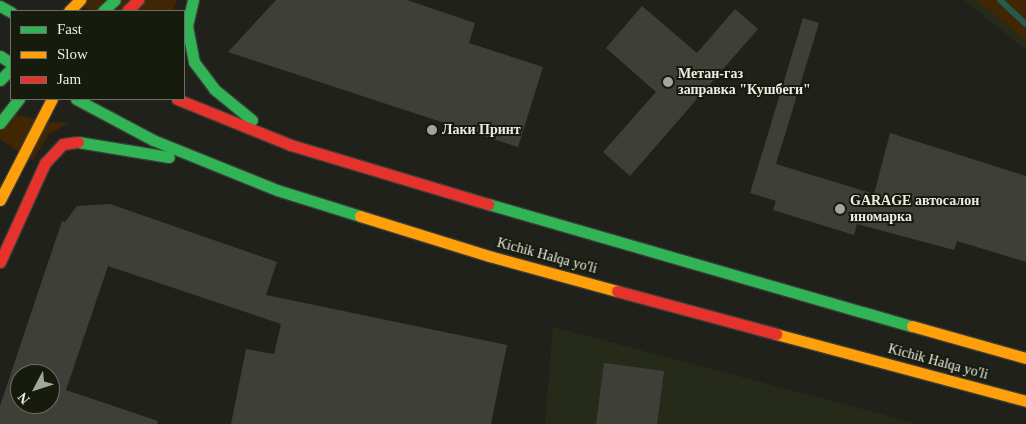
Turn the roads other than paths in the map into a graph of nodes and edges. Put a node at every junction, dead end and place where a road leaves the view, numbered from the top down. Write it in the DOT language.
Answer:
graph roads {
  1 [pos="80,0"];
  2 [pos="115,0"];
  3 [pos="138,0"];
  4 [pos="192,0"];
  5 [pos="70,10"];
  6 [pos="104,10"];
  7 [pos="128,10"];
  8 [pos="10,70"];
  9 [pos="0,80"];
  10 [pos="18,100"];
  11 [pos="51,100"];
  12 [pos="78,100"];
  13 [pos="179,100"];
  14 [pos="0,123"];
  15 [pos="291,145"];
  16 [pos="210,165"];
  17 [pos="0,200"];
  18 [pos="0,262"];
  19 [pos="932,331"];
  20 [pos="927,348"];
  21 [pos="1026,358"];
  22 [pos="1026,401"];
  1 -- 5 [label="main road"];
  2 -- 6 [label="main road"];
  3 -- 7 [label="main road"];
  4 -- 15 [label="main road"];
  8 -- 9 [label="main road"];
  10 -- 14 [label="main road"];
  11 -- 17 [label="main road"];
  12 -- 16 [label="main road, Kichik Halqa yo'li"];
  13 -- 15 [label="main road, Kichik Halqa yo'li"];
  15 -- 19 [label="main road, Kichik Halqa yo'li"];
  16 -- 18 [label="main road"];
  16 -- 22 [label="main road, Kichik Halqa yo'li"];
  19 -- 20 [label="main road"];
  19 -- 21 [label="main road, Kichik Halqa yo'li"];
}
